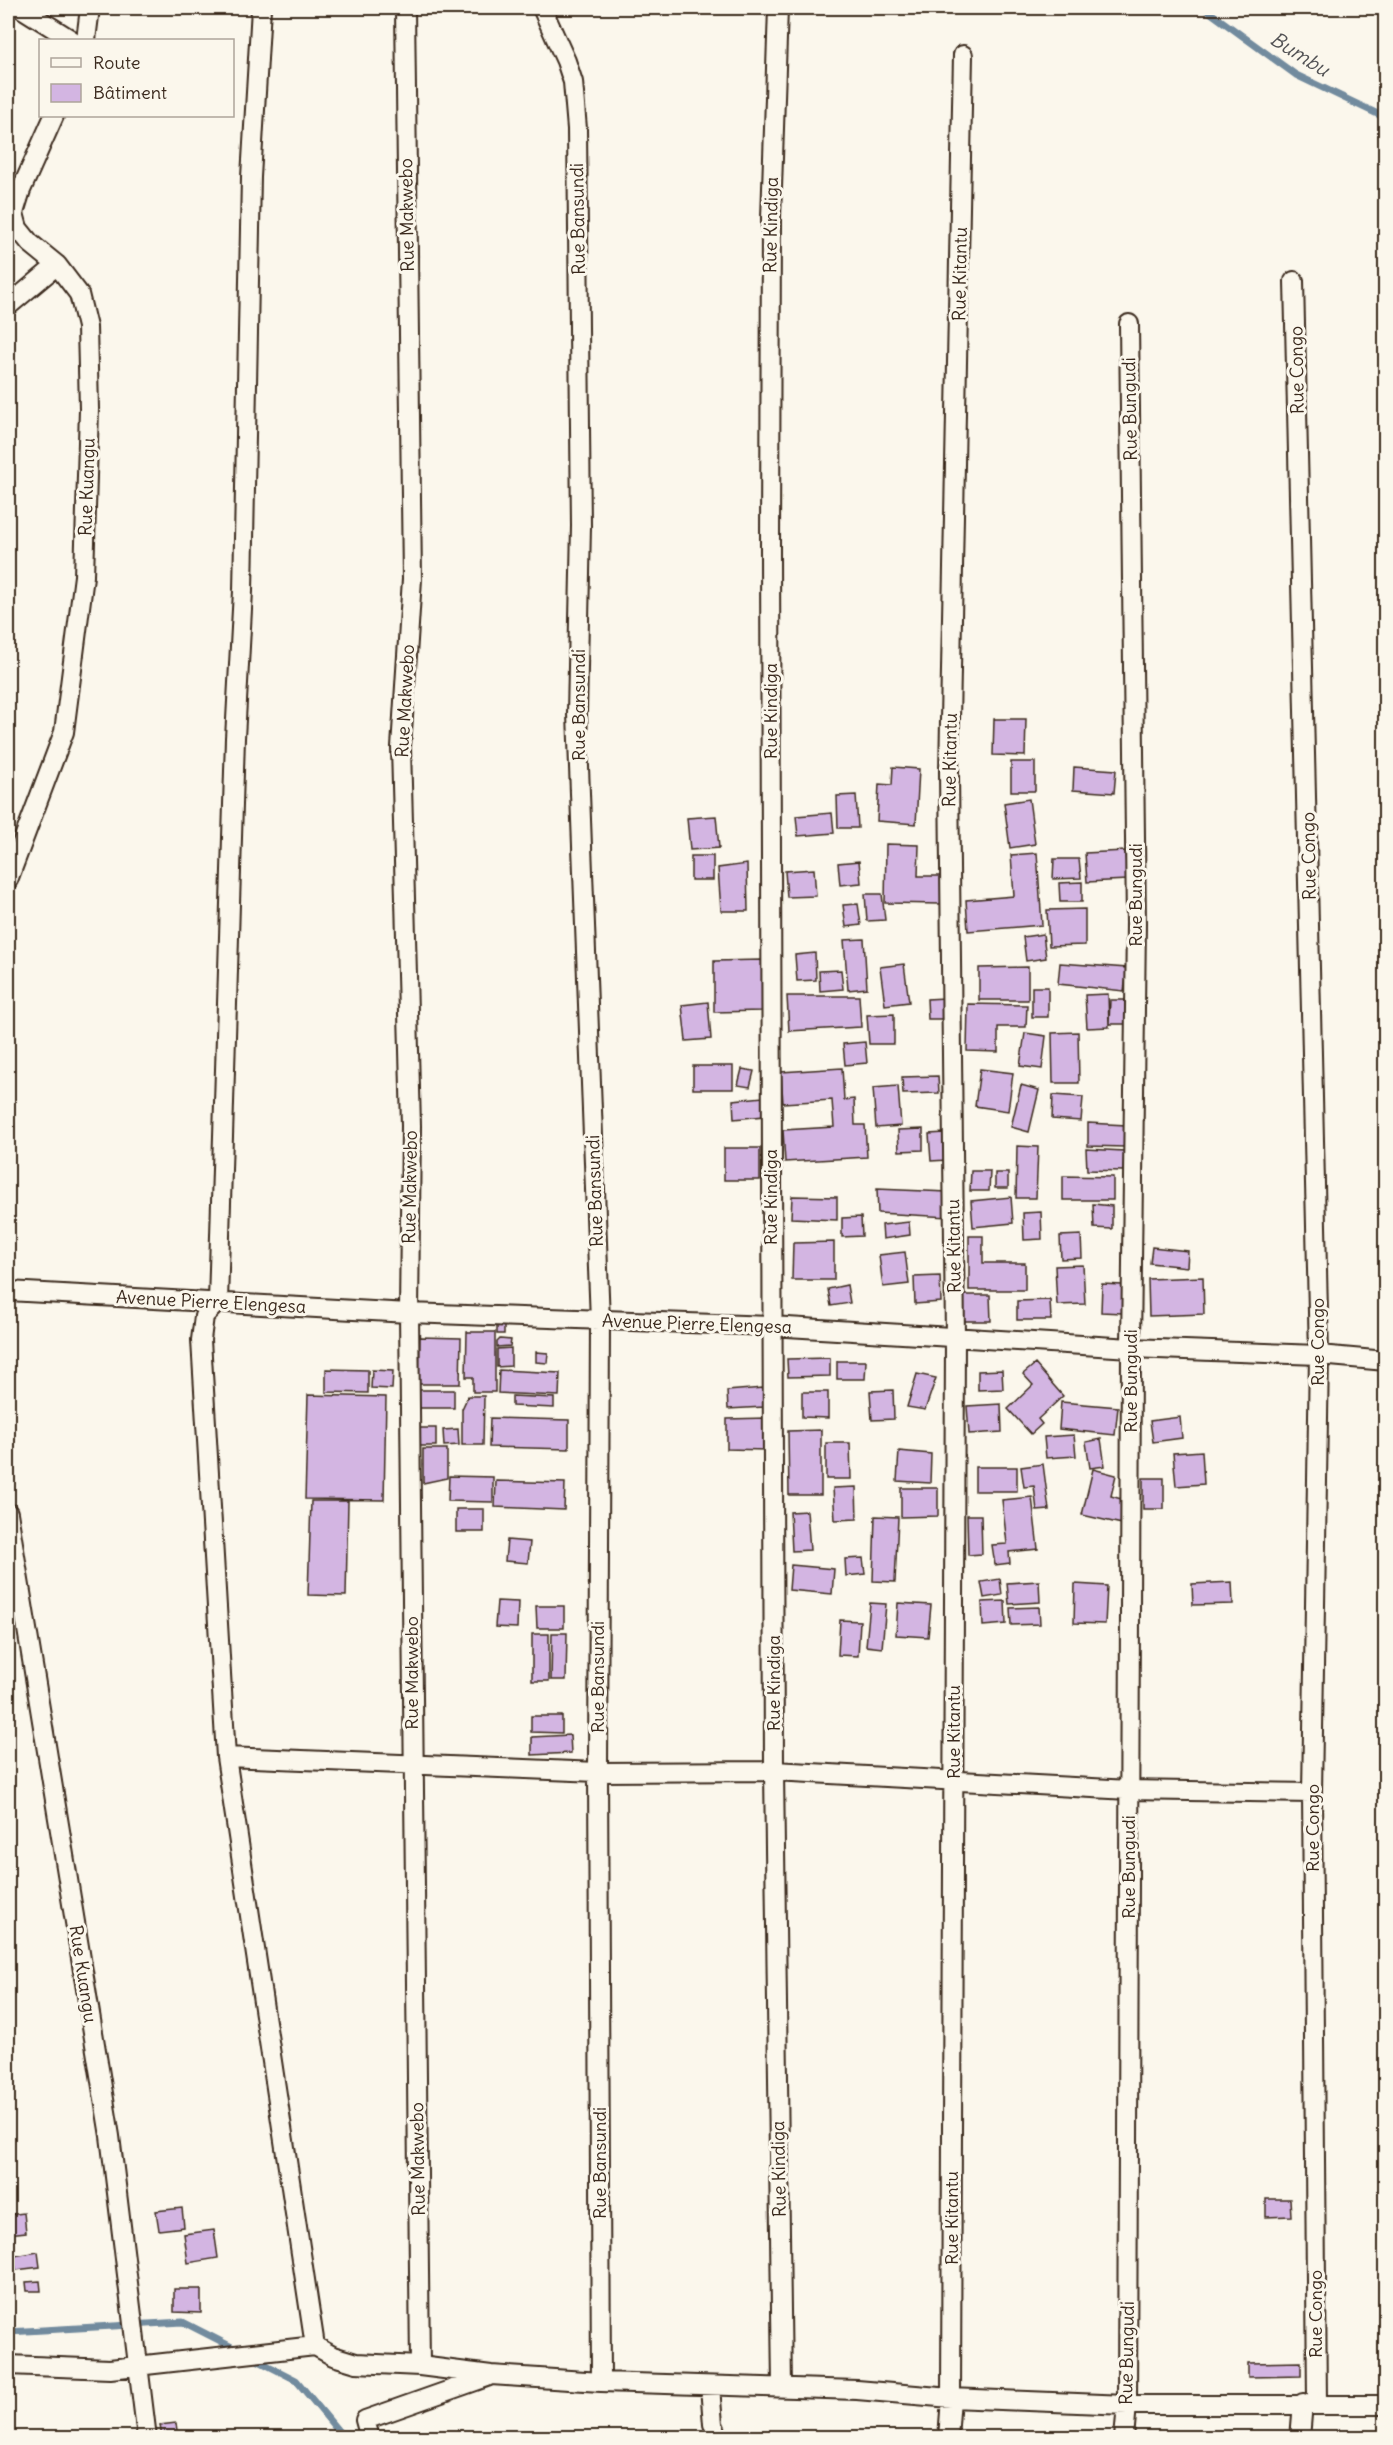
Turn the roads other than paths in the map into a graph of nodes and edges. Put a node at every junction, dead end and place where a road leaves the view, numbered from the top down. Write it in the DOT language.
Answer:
graph roads {
  1 [pos="21,8"];
  2 [pos="90,8"];
  3 [pos="261,8"];
  4 [pos="405,8"];
  5 [pos="542,8"];
  6 [pos="778,8"];
  7 [pos="70,39"];
  8 [pos="86,39"];
  9 [pos="963,55"];
  10 [pos="54,117"];
  11 [pos="57,265"];
  12 [pos="1294,281"];
  13 [pos="8,306"];
  14 [pos="1129,324"];
  15 [pos="8,880"];
  16 [pos="8,1291"];
  17 [pos="218,1302"];
  18 [pos="409,1313"];
  19 [pos="600,1321"];
  20 [pos="771,1326"];
  21 [pos="955,1337"];
  22 [pos="1131,1348"];
  23 [pos="1319,1355"];
  24 [pos="1386,1361"];
  25 [pos="8,1513"];
  26 [pos="226,1757"];
  27 [pos="413,1764"];
  28 [pos="774,1771"];
  29 [pos="598,1772"];
  30 [pos="954,1779"];
  31 [pos="1130,1790"];
  32 [pos="1312,1793"];
  33 [pos="315,2346"];
  34 [pos="8,2365"];
  35 [pos="420,2366"];
  36 [pos="138,2367"];
  37 [pos="491,2375"];
  38 [pos="601,2382"];
  39 [pos="710,2386"];
  40 [pos="782,2387"];
  41 [pos="951,2398"];
  42 [pos="1310,2403"];
  43 [pos="1127,2405"];
  44 [pos="1386,2405"];
  45 [pos="147,2438"];
  46 [pos="370,2438"];
  47 [pos="719,2438"];
  48 [pos="948,2438"];
  49 [pos="1124,2438"];
  50 [pos="1300,2438"];
  1 -- 7 [label="street"];
  2 -- 8 [label="street"];
  3 -- 17 [label="street"];
  4 -- 18 [label="street, Rue Makwebo"];
  5 -- 19 [label="street, Rue Bansundi"];
  6 -- 20 [label="street, Rue Kindiga"];
  9 -- 21 [label="street, Rue Kitantu"];
  10 -- 11 [label="street, Rue Kuangu"];
  11 -- 13 [label="street"];
  11 -- 15 [label="street, Rue Kuangu"];
  12 -- 23 [label="street, Rue Congo"];
  14 -- 22 [label="street, Rue Bungudi"];
  16 -- 17 [label="street, Avenue Pierre Elengesa"];
  17 -- 18 [label="street, Avenue Pierre Elengesa"];
  17 -- 26 [label="street"];
  18 -- 19 [label="street, Avenue Pierre Elengesa"];
  18 -- 27 [label="street, Rue Makwebo"];
  19 -- 20 [label="street, Avenue Pierre Elengesa"];
  19 -- 29 [label="street, Rue Bansundi"];
  20 -- 21 [label="street, Avenue Pierre Elengesa"];
  20 -- 28 [label="street, Rue Kindiga"];
  21 -- 22 [label="street, Avenue Pierre Elengesa"];
  21 -- 30 [label="street, Rue Kitantu"];
  22 -- 23 [label="street, Avenue Pierre Elengesa"];
  22 -- 31 [label="street, Rue Bungudi"];
  23 -- 24 [label="street, Avenue Pierre Elengesa"];
  23 -- 32 [label="street, Rue Congo"];
  25 -- 36 [label="street, Rue Kuangu"];
  26 -- 27 [label="street"];
  26 -- 33 [label="street"];
  27 -- 29 [label="street"];
  27 -- 35 [label="street, Rue Makwebo"];
  28 -- 29 [label="street"];
  28 -- 30 [label="street"];
  28 -- 40 [label="street, Rue Kindiga"];
  29 -- 38 [label="street, Rue Bansundi"];
  30 -- 31 [label="street"];
  30 -- 41 [label="street, Rue Kitantu"];
  31 -- 32 [label="street"];
  31 -- 43 [label="street, Rue Bungudi"];
  32 -- 42 [label="street, Rue Congo"];
  33 -- 35 [label="street"];
  33 -- 36 [label="street"];
  34 -- 36 [label="street"];
  35 -- 37 [label="street"];
  36 -- 45 [label="street, Rue Kuangu"];
  37 -- 38 [label="street"];
  37 -- 46 [label="street"];
  38 -- 39 [label="street"];
  39 -- 40 [label="street"];
  39 -- 47 [label="street"];
  40 -- 41 [label="street"];
  41 -- 43 [label="street"];
  41 -- 48 [label="street, Rue Kitantu"];
  42 -- 43 [label="street"];
  42 -- 44 [label="street"];
  42 -- 50 [label="street, Rue Congo"];
  43 -- 49 [label="street, Rue Bungudi"];
}
